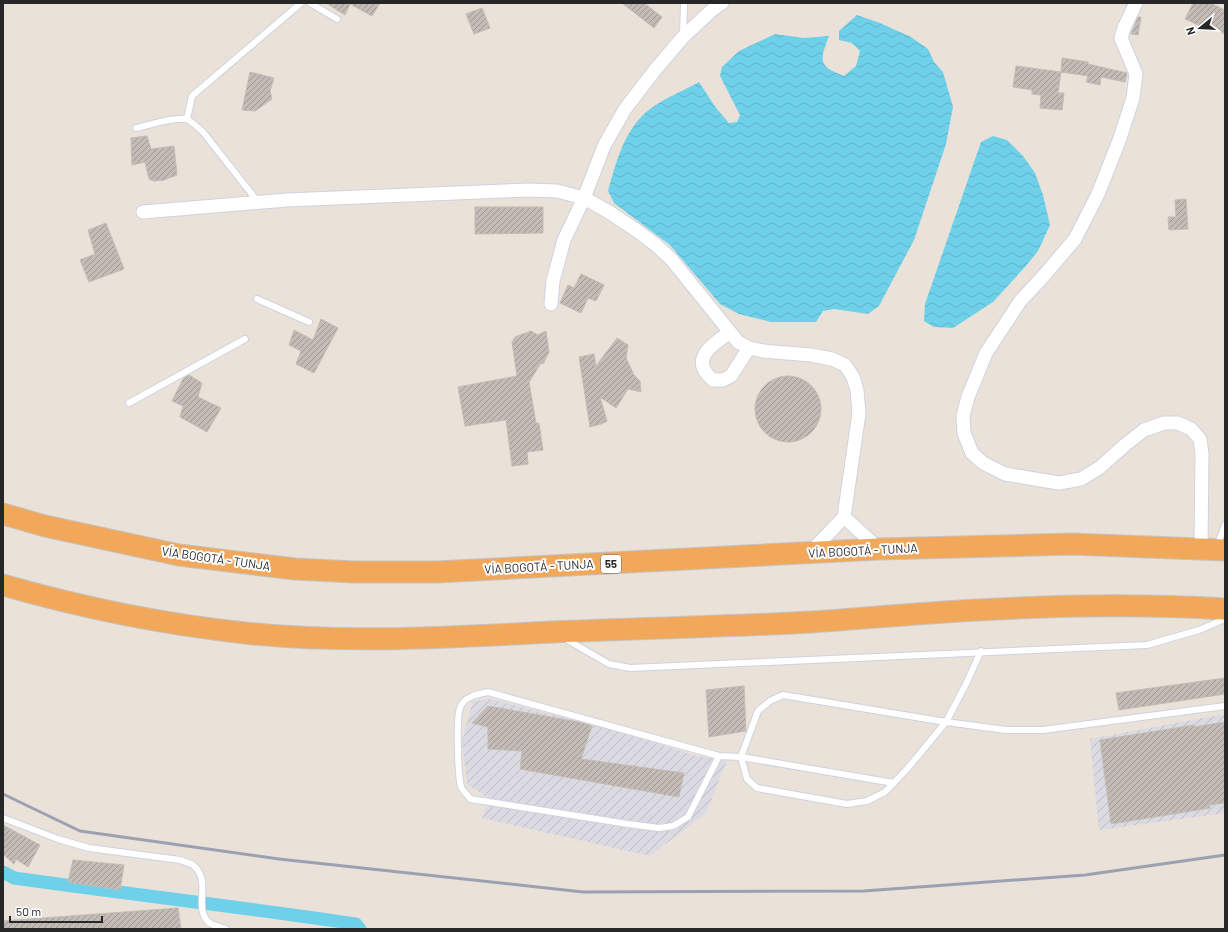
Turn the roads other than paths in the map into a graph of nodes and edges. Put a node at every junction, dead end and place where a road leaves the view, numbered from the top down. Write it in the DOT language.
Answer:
graph roads {
  1 [pos="301,3"];
  2 [pos="310,3"];
  3 [pos="684,3"];
  4 [pos="722,3"];
  5 [pos="1136,3"];
  6 [pos="337,19"];
  7 [pos="683,37"];
  8 [pos="187,119"];
  9 [pos="136,128"];
  10 [pos="584,198"];
  11 [pos="258,202"];
  12 [pos="143,212"];
  13 [pos="257,299"];
  14 [pos="551,304"];
  15 [pos="309,322"];
  16 [pos="729,333"];
  17 [pos="245,339"];
  18 [pos="749,348"];
  19 [pos="129,403"];
  20 [pos="3,514"];
  21 [pos="844,517"];
  22 [pos="1225,525"];
  23 [pos="879,549"];
  24 [pos="1214,549"];
  25 [pos="809,554"];
  26 [pos="3,585"];
  27 [pos="1225,609"];
  28 [pos="1225,618"];
  29 [pos="554,632"];
  30 [pos="981,651"];
  31 [pos="1225,706"];
  32 [pos="946,722"];
  33 [pos="719,756"];
  34 [pos="741,757"];
  35 [pos="894,783"];
  36 [pos="3,818"];
  37 [pos="226,929"];
  1 -- 8 [label="lane"];
  2 -- 6 [label="lane"];
  3 -- 7 [label="lane"];
  4 -- 7 [label="street"];
  5 -- 24 [label="street"];
  7 -- 10 [label="street"];
  8 -- 9 [label="lane"];
  8 -- 11 [label="lane"];
  10 -- 11 [label="street"];
  10 -- 14 [label="street"];
  10 -- 16 [label="street"];
  11 -- 12 [label="street"];
  13 -- 15 [label="lane"];
  16 -- 18 [label="street"];
  16 -- 18 [label="street"];
  17 -- 19 [label="lane"];
  18 -- 21 [label="street"];
  20 -- 25 [label="highway, VÍA BOGOTÁ - TUNJA / 55"];
  21 -- 23 [label="street"];
  21 -- 25 [label="street"];
  22 -- 24 [label="lane"];
  23 -- 24 [label="highway, VÍA BOGOTÁ - TUNJA / 55"];
  23 -- 25 [label="highway, VÍA BOGOTÁ - TUNJA / 55"];
  26 -- 29 [label="highway"];
  27 -- 29 [label="highway"];
  28 -- 30 [label="lane"];
  29 -- 30 [label="lane"];
  30 -- 32 [label="lane"];
  31 -- 32 [label="lane"];
  32 -- 34 [label="lane"];
  32 -- 35 [label="lane"];
  33 -- 33 [label="lane"];
  33 -- 34 [label="lane"];
  34 -- 35 [label="lane"];
  34 -- 35 [label="lane"];
  36 -- 37 [label="lane"];
}
